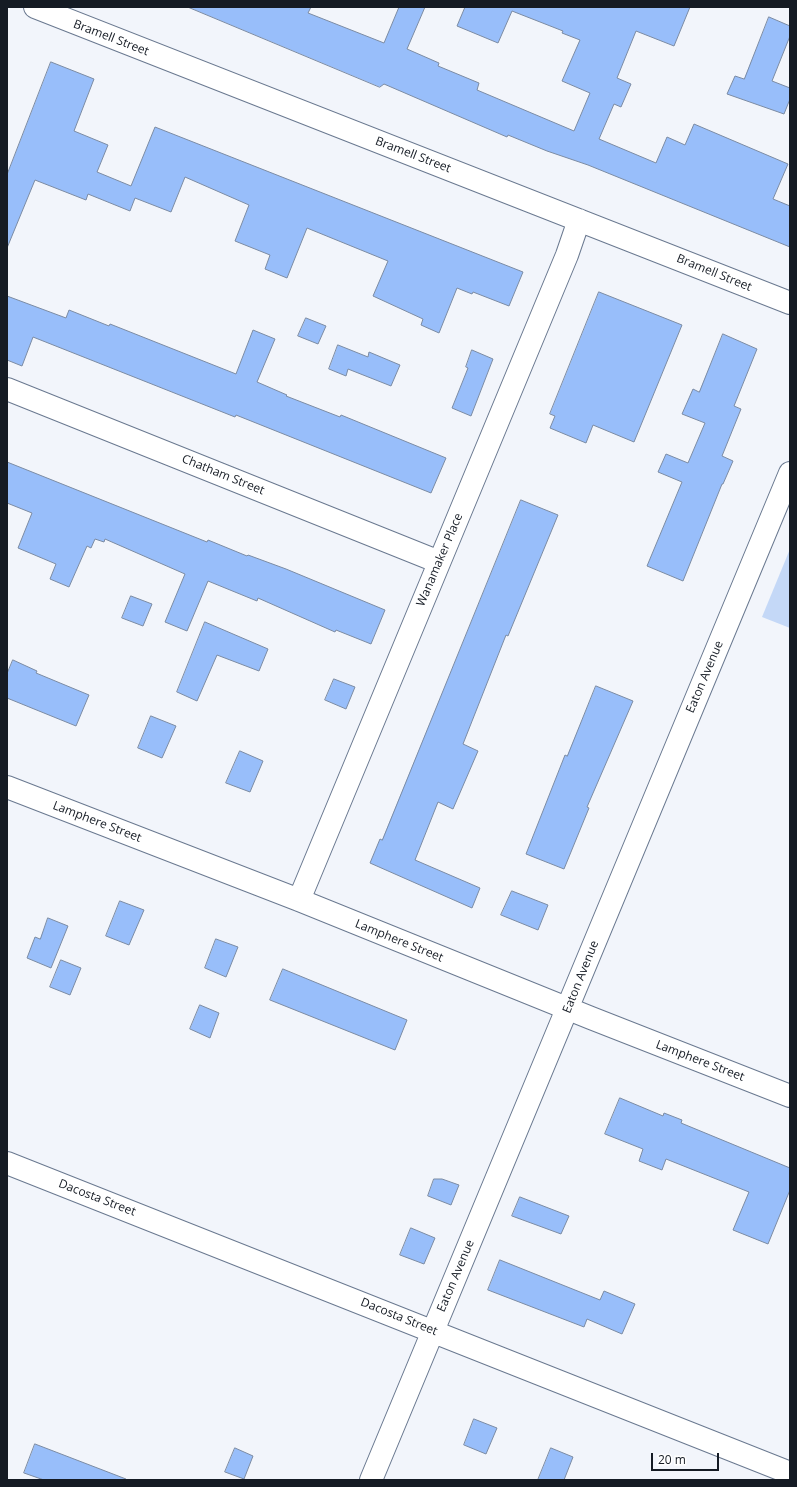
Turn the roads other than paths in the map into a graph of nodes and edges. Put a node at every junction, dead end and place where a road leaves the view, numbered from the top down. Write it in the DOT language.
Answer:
graph roads {
  1 [pos="35,7"];
  2 [pos="579,220"];
  3 [pos="790,303"];
  4 [pos="7,388"];
  5 [pos="790,473"];
  6 [pos="439,562"];
  7 [pos="7,787"];
  8 [pos="299,900"];
  9 [pos="568,1009"];
  10 [pos="790,1096"];
  11 [pos="7,1162"];
  12 [pos="433,1331"];
  13 [pos="790,1473"];
  14 [pos="371,1480"];
  1 -- 2 [label="street, Bramell Street"];
  2 -- 3 [label="street, Bramell Street"];
  2 -- 6 [label="street, Wanamaker Place"];
  4 -- 6 [label="street, Chatham Street"];
  5 -- 9 [label="street, Eaton Avenue"];
  6 -- 8 [label="street, Wanamaker Place"];
  7 -- 8 [label="street, Lamphere Street"];
  8 -- 9 [label="street, Lamphere Street"];
  9 -- 10 [label="street, Lamphere Street"];
  9 -- 12 [label="street, Eaton Avenue"];
  11 -- 12 [label="street, Dacosta Street"];
  12 -- 13 [label="street, Dacosta Street"];
  12 -- 14 [label="street, Eaton Avenue"];
}
